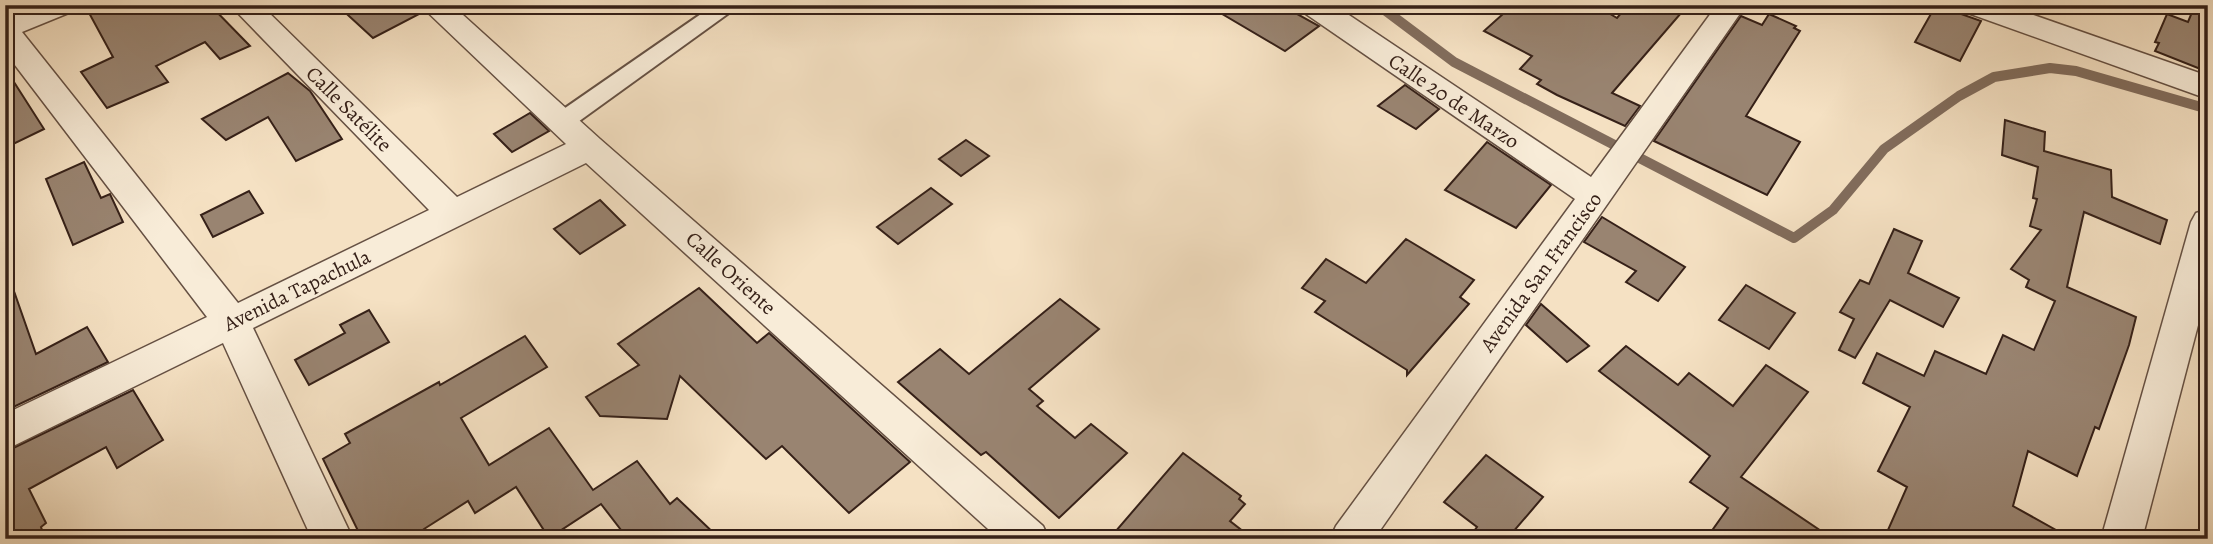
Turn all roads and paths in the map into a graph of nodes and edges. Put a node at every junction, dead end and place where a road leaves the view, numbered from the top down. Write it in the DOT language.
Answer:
graph roads {
  1 [pos="61,5"];
  2 [pos="244,5"];
  3 [pos="435,5"];
  4 [pos="729,5"];
  5 [pos="1312,5"];
  6 [pos="1732,5"];
  7 [pos="1975,5"];
  8 [pos="5,30"];
  9 [pos="2208,88"];
  10 [pos="563,121"];
  11 [pos="589,147"];
  12 [pos="1603,186"];
  13 [pos="453,214"];
  14 [pos="2208,222"];
  15 [pos="232,322"];
  16 [pos="5,433"];
  17 [pos="333,539"];
  18 [pos="1029,539"];
  19 [pos="1350,539"];
  20 [pos="2121,539"];
  1 -- 8 [label="street"];
  2 -- 13 [label="street, Calle Satélite"];
  3 -- 10 [label="street, Calle Oriente"];
  4 -- 10 [label="street"];
  5 -- 12 [label="street, Calle 20 de Marzo"];
  6 -- 12 [label="street, Avenida San Francisco"];
  7 -- 9 [label="street"];
  8 -- 15 [label="street"];
  10 -- 11 [label="street, Calle Oriente"];
  11 -- 13 [label="street, Avenida Tapachula"];
  11 -- 18 [label="street, Calle Oriente"];
  12 -- 19 [label="street, Avenida San Francisco"];
  13 -- 15 [label="street, Avenida Tapachula"];
  14 -- 20 [label="street"];
  15 -- 16 [label="street, Avenida Tapachula"];
  15 -- 17 [label="street"];
}
